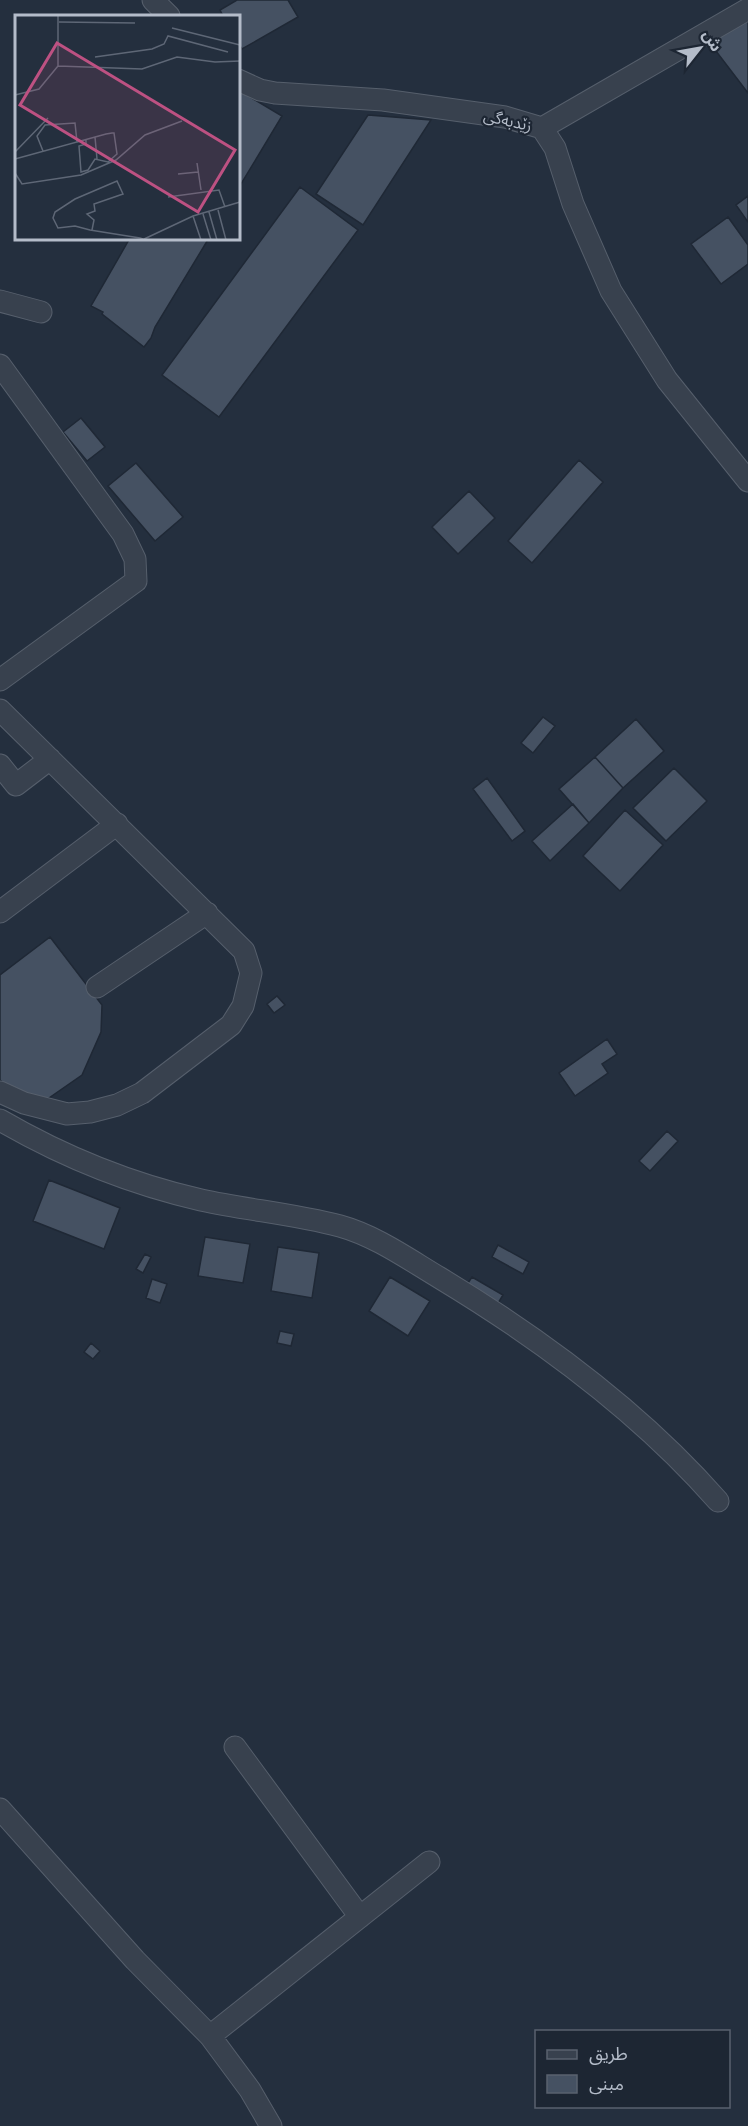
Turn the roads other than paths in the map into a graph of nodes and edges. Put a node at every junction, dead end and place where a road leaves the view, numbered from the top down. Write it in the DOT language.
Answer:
graph roads {
  1 [pos="153,0"];
  2 [pos="748,9"];
  3 [pos="168,15"];
  4 [pos="240,81"];
  5 [pos="542,128"];
  6 [pos="0,301"];
  7 [pos="41,312"];
  8 [pos="0,365"];
  9 [pos="748,481"];
  10 [pos="0,680"];
  11 [pos="0,710"];
  12 [pos="50,759"];
  13 [pos="0,765"];
  14 [pos="117,824"];
  15 [pos="0,912"];
  16 [pos="207,913"];
  17 [pos="97,987"];
  18 [pos="0,1092"];
  19 [pos="0,1120"];
  20 [pos="718,1501"];
  21 [pos="235,1747"];
  22 [pos="0,1809"];
  23 [pos="429,1862"];
  24 [pos="360,1917"];
  25 [pos="210,2036"];
  26 [pos="271,2126"];
  1 -- 3 [label="street"];
  2 -- 5 [label="street, زێدبەگی"];
  4 -- 5 [label="street, زێدبەگی"];
  5 -- 9 [label="street"];
  6 -- 7 [label="street"];
  8 -- 10 [label="street"];
  11 -- 12 [label="street"];
  12 -- 13 [label="street"];
  12 -- 14 [label="street"];
  14 -- 15 [label="street"];
  14 -- 16 [label="street"];
  16 -- 17 [label="street"];
  16 -- 18 [label="street"];
  19 -- 20 [label="street"];
  21 -- 24 [label="street"];
  22 -- 25 [label="street"];
  23 -- 24 [label="street"];
  24 -- 25 [label="street"];
  25 -- 26 [label="street"];
}
